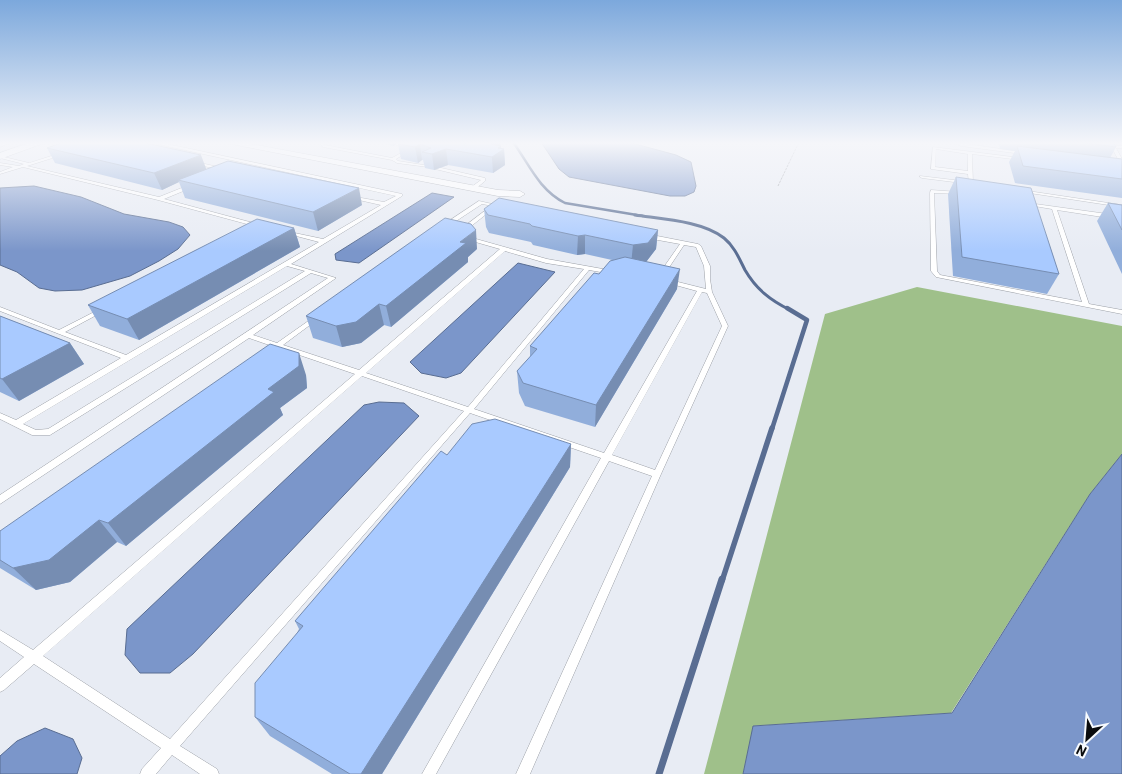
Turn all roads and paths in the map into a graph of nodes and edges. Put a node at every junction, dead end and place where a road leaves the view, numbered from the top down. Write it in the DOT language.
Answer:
graph roads {
  1 [pos="68,178"];
  2 [pos="319,178"];
  3 [pos="419,178"];
  4 [pos="479,178"];
  5 [pos="782,178"];
  6 [pos="930,178"];
  7 [pos="970,178"];
  8 [pos="971,184"];
  9 [pos="193,185"];
  10 [pos="980,185"];
  11 [pos="778,186"];
  12 [pos="472,188"];
  13 [pos="1018,190"];
  14 [pos="520,194"];
  15 [pos="969,194"];
  16 [pos="348,196"];
  17 [pos="158,199"];
  18 [pos="1026,203"];
  19 [pos="385,204"];
  20 [pos="496,205"];
  21 [pos="1122,206"];
  22 [pos="505,207"];
  23 [pos="1054,208"];
  24 [pos="1122,218"];
  25 [pos="281,230"];
  26 [pos="255,231"];
  27 [pos="442,232"];
  28 [pos="636,234"];
  29 [pos="323,241"];
  30 [pos="683,243"];
  31 [pos="504,249"];
  32 [pos="286,264"];
  33 [pos="588,268"];
  34 [pos="310,271"];
  35 [pos="625,274"];
  36 [pos="700,290"];
  37 [pos="709,292"];
  38 [pos="1086,305"];
  39 [pos="109,307"];
  40 [pos="0,309"];
  41 [pos="325,312"];
  42 [pos="1122,312"];
  43 [pos="60,332"];
  44 [pos="248,336"];
  45 [pos="278,345"];
  46 [pos="262,357"];
  47 [pos="127,358"];
  48 [pos="361,373"];
  49 [pos="470,409"];
  50 [pos="0,416"];
  51 [pos="16,424"];
  52 [pos="608,457"];
  53 [pos="657,474"];
  54 [pos="0,500"];
  55 [pos="0,635"];
  56 [pos="33,658"];
  57 [pos="0,686"];
  58 [pos="171,746"];
  59 [pos="148,774"];
  60 [pos="212,774"];
  61 [pos="429,774"];
  62 [pos="522,774"];
  1 -- 17 [label="lane"];
  2 -- 19 [label="lane"];
  3 -- 12 [label="street"];
  4 -- 12 [label="lane"];
  5 -- 11 [label="path"];
  6 -- 8 [label="lane"];
  7 -- 8 [label="lane"];
  8 -- 10 [label="lane"];
  9 -- 17 [label="lane"];
  12 -- 14 [label="street"];
  13 -- 21 [label="lane"];
  15 -- 38 [label="lane"];
  16 -- 19 [label="lane"];
  17 -- 26 [label="lane"];
  18 -- 23 [label="lane"];
  19 -- 29 [label="lane"];
  20 -- 22 [label="lane"];
  20 -- 27 [label="lane"];
  20 -- 31 [label="lane"];
  23 -- 24 [label="lane"];
  23 -- 38 [label="lane"];
  25 -- 29 [label="lane"];
  28 -- 30 [label="lane"];
  29 -- 32 [label="lane"];
  30 -- 36 [label="lane"];
  30 -- 37 [label="lane"];
  31 -- 33 [label="lane"];
  31 -- 48 [label="lane"];
  32 -- 34 [label="lane"];
  32 -- 47 [label="lane"];
  33 -- 35 [label="lane"];
  33 -- 49 [label="lane"];
  34 -- 44 [label="lane"];
  34 -- 51 [label="lane"];
  36 -- 37 [label="lane"];
  36 -- 52 [label="lane"];
  37 -- 53 [label="lane"];
  38 -- 42 [label="lane"];
  39 -- 43 [label="lane"];
  40 -- 43 [label="lane"];
  41 -- 45 [label="lane"];
  43 -- 47 [label="lane"];
  44 -- 45 [label="lane"];
  44 -- 54 [label="lane"];
  45 -- 46 [label="lane"];
  45 -- 48 [label="lane"];
  47 -- 51 [label="lane"];
  48 -- 49 [label="lane"];
  48 -- 56 [label="lane"];
  49 -- 52 [label="lane"];
  49 -- 58 [label="lane"];
  50 -- 51 [label="lane"];
  52 -- 53 [label="lane"];
  52 -- 61 [label="lane"];
  53 -- 62 [label="lane"];
  55 -- 56 [label="lane"];
  56 -- 57 [label="lane"];
  56 -- 58 [label="lane"];
  58 -- 59 [label="lane"];
  58 -- 60 [label="lane"];
}
